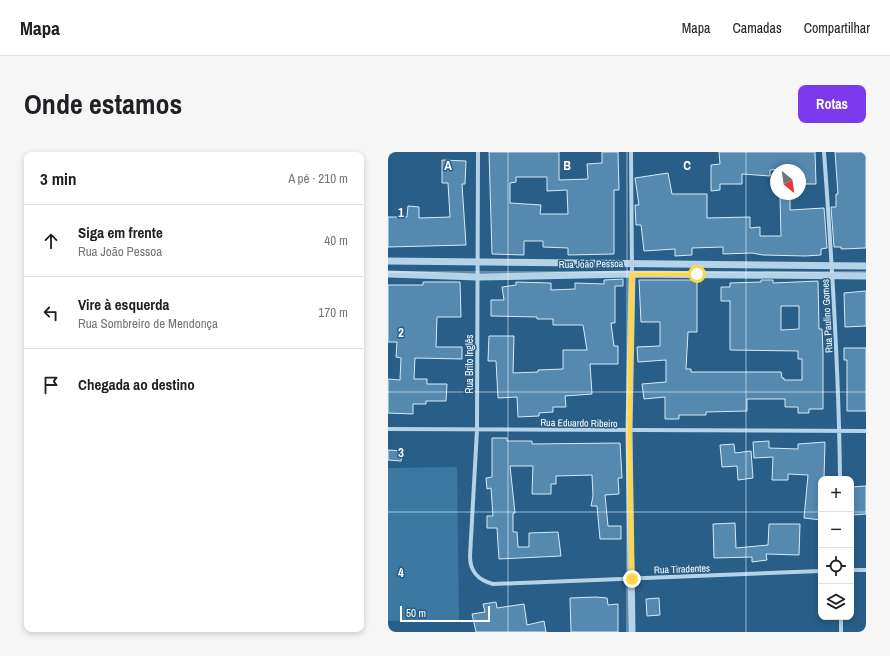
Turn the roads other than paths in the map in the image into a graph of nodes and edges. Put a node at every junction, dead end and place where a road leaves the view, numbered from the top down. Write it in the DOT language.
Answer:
graph roads {
  1 [pos="478,152"];
  2 [pos="631,152"];
  3 [pos="824,152"];
  4 [pos="388,261"];
  5 [pos="478,262"];
  6 [pos="632,263"];
  7 [pos="866,266"];
  8 [pos="832,267"];
  9 [pos="388,274"];
  10 [pos="632,274"];
  11 [pos="833,276"];
  12 [pos="866,276"];
  13 [pos="478,277"];
  14 [pos="388,429"];
  15 [pos="477,430"];
  16 [pos="629,431"];
  17 [pos="840,431"];
  18 [pos="866,431"];
  19 [pos="840,476"];
  20 [pos="854,570"];
  21 [pos="866,570"];
  22 [pos="818,571"];
  23 [pos="475,575"];
  24 [pos="632,579"];
  25 [pos="841,620"];
  26 [pos="632,632"];
  27 [pos="841,632"];
  1 -- 5 [label="street, Rua Brito Inglês"];
  2 -- 6 [label="street"];
  3 -- 8 [label="street, Rua Paulino Gomes"];
  4 -- 5 [label="street, Rua João Pessoa"];
  5 -- 6 [label="street, Rua João Pessoa"];
  5 -- 13 [label="street, Rua Brito Inglês"];
  6 -- 8 [label="street, Rua João Pessoa"];
  6 -- 10 [label="street"];
  7 -- 8 [label="street, Rua João Pessoa"];
  8 -- 11 [label="street, Rua Paulino Gomes"];
  9 -- 13 [label="street, Rua João Pessoa"];
  10 -- 11 [label="street, Rua João Pessoa"];
  10 -- 13 [label="street, Rua João Pessoa"];
  10 -- 16 [label="street"];
  11 -- 12 [label="street, Rua João Pessoa"];
  11 -- 17 [label="street, Rua Paulino Gomes"];
  13 -- 15 [label="street, Rua Brito Inglês"];
  14 -- 15 [label="street, Rua Eduardo Ribeiro"];
  15 -- 16 [label="street, Rua Eduardo Ribeiro"];
  15 -- 23 [label="street, Rua Brito Inglês"];
  16 -- 17 [label="street, Rua Eduardo Ribeiro"];
  16 -- 24 [label="street"];
  17 -- 18 [label="street, Rua Eduardo Ribeiro"];
  17 -- 19 [label="street, Rua Paulino Gomes"];
  20 -- 21 [label="street"];
  22 -- 24 [label="street, Rua Tiradentes"];
  23 -- 24 [label="street, Rua Tiradentes"];
  24 -- 26 [label="street"];
  25 -- 27 [label="street"];
}
